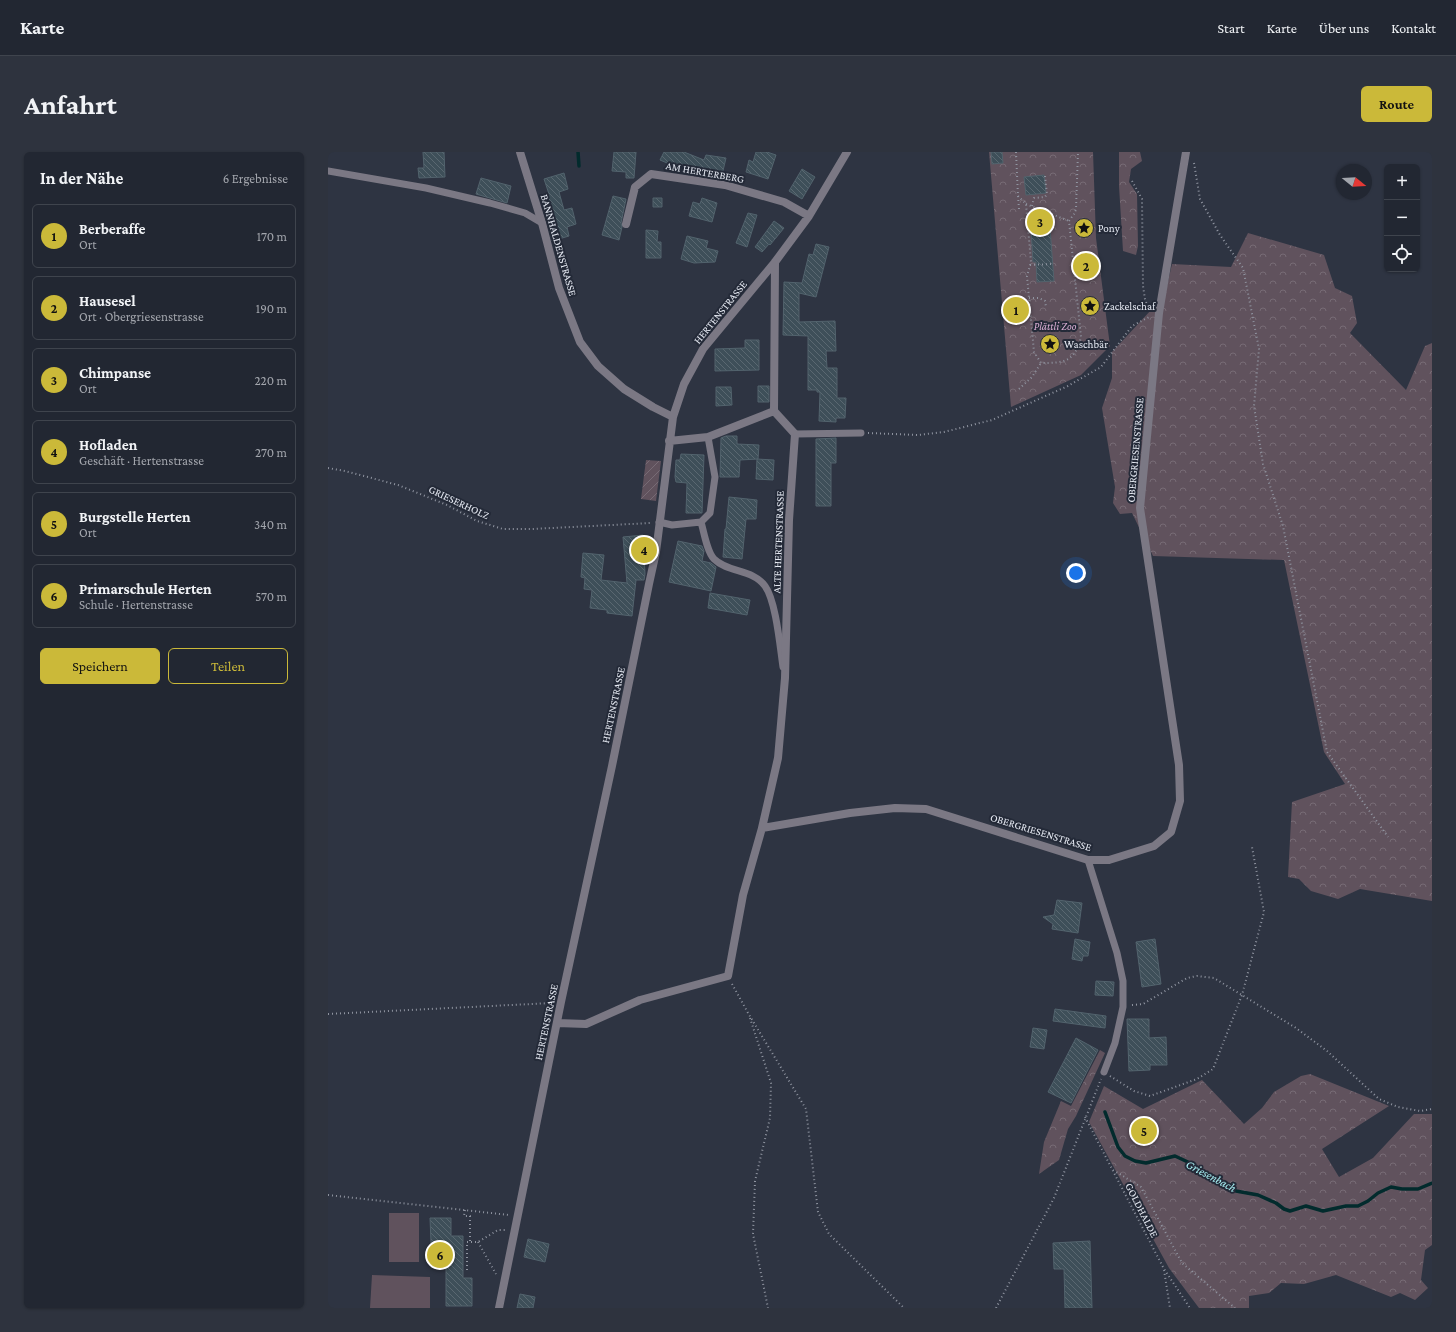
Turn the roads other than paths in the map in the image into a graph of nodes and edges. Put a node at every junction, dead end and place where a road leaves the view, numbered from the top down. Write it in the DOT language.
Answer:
graph roads {
  1 [pos="520,152"];
  2 [pos="847,152"];
  3 [pos="1186,152"];
  4 [pos="328,171"];
  5 [pos="809,216"];
  6 [pos="542,223"];
  7 [pos="626,224"];
  8 [pos="775,262"];
  9 [pos="774,411"];
  10 [pos="673,417"];
  11 [pos="861,433"];
  12 [pos="795,434"];
  13 [pos="708,437"];
  14 [pos="669,441"];
  15 [pos="659,522"];
  16 [pos="701,522"];
  17 [pos="785,678"];
  18 [pos="762,828"];
  19 [pos="1088,860"];
  20 [pos="557,1023"];
  21 [pos="1104,1072"];
  22 [pos="499,1308"];
  1 -- 6 [label="street, BANNHALDENSTRASSE"];
  2 -- 5 [label="street, HERTENSTRASSE"];
  3 -- 19 [label="street, OBERGRIESENSTRASSE"];
  4 -- 6 [label="lane"];
  5 -- 7 [label="street, AM HERTERBERG"];
  5 -- 8 [label="street, HERTENSTRASSE"];
  6 -- 10 [label="street, BANNHALDENSTRASSE"];
  8 -- 9 [label="street"];
  8 -- 10 [label="street, HERTENSTRASSE"];
  9 -- 12 [label="street"];
  9 -- 13 [label="street"];
  10 -- 14 [label="street, HERTENSTRASSE"];
  11 -- 12 [label="lane"];
  12 -- 17 [label="street, ALTE HERTENSTRASSE"];
  13 -- 14 [label="street"];
  13 -- 16 [label="lane"];
  14 -- 15 [label="street, HERTENSTRASSE"];
  15 -- 16 [label="lane"];
  15 -- 20 [label="street, HERTENSTRASSE"];
  16 -- 17 [label="lane"];
  17 -- 18 [label="street, ALTE HERTENSTRASSE"];
  18 -- 19 [label="street, OBERGRIESENSTRASSE"];
  18 -- 20 [label="street"];
  19 -- 21 [label="lane"];
  20 -- 22 [label="street, HERTENSTRASSE"];
}
